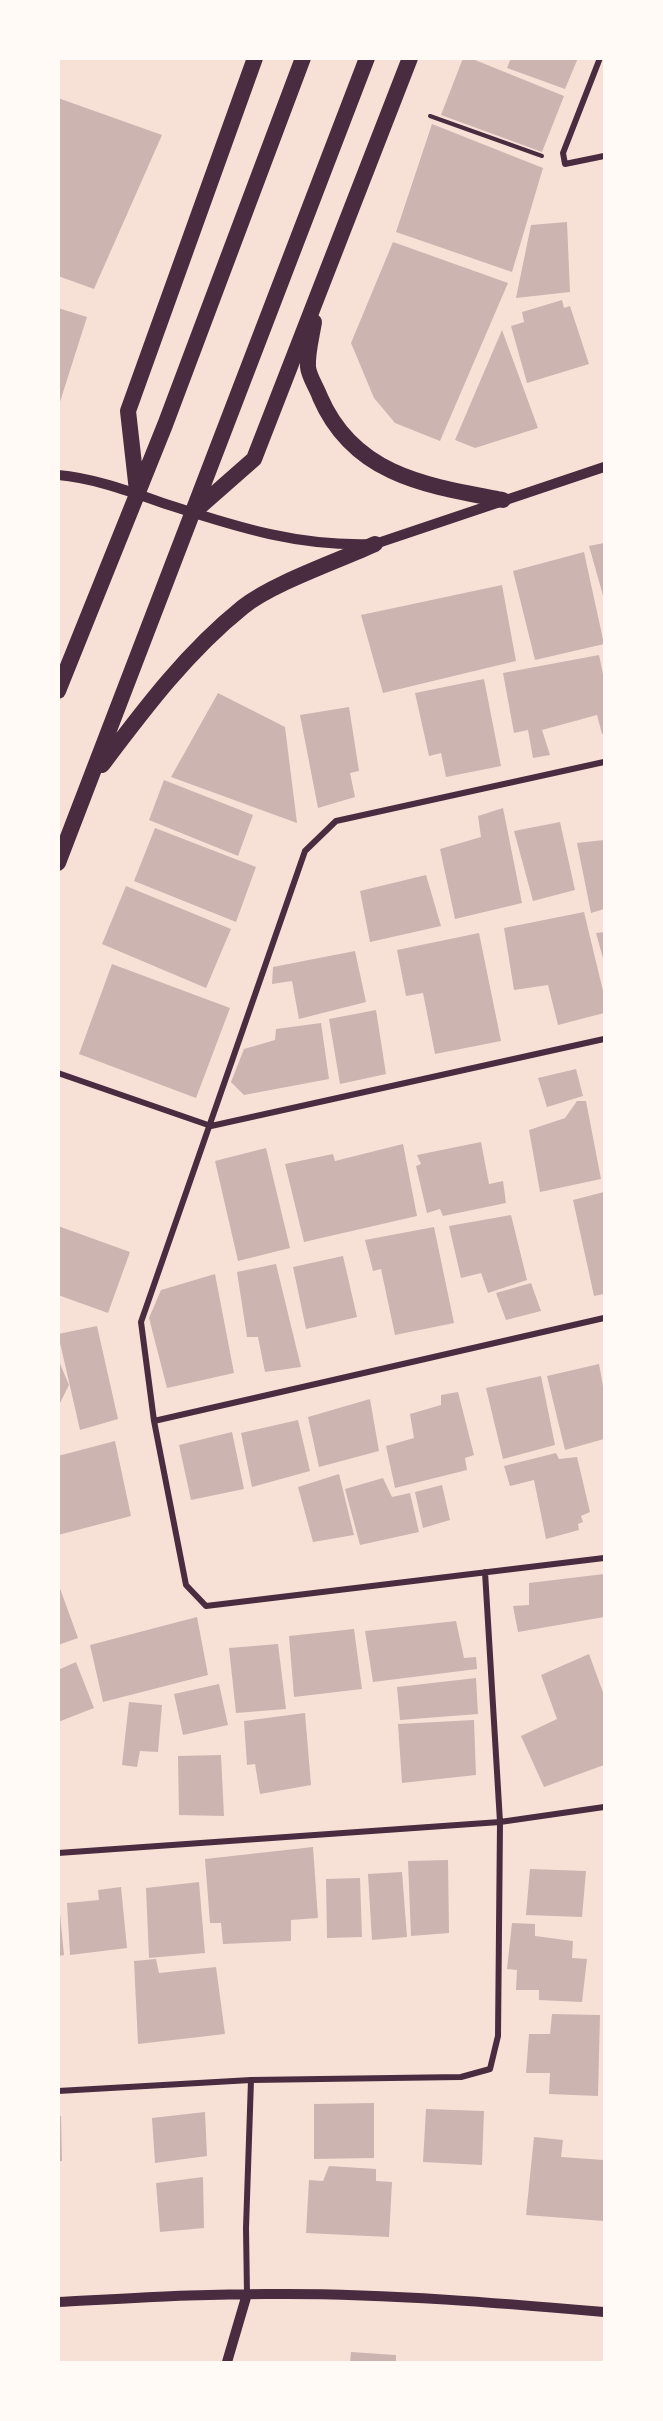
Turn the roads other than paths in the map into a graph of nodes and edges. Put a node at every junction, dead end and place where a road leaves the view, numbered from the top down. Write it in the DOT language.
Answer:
graph roads {
  1 [pos="255,58"];
  2 [pos="367,58"];
  3 [pos="410,58"];
  4 [pos="600,58"];
  5 [pos="302,62"];
  6 [pos="604,156"];
  7 [pos="318,294"];
  8 [pos="604,466"];
  9 [pos="58,475"];
  10 [pos="138,494"];
  11 [pos="503,500"];
  12 [pos="193,513"];
  13 [pos="375,544"];
  14 [pos="58,691"];
  15 [pos="604,762"];
  16 [pos="88,783"];
  17 [pos="58,862"];
  18 [pos="604,1039"];
  19 [pos="58,1073"];
  20 [pos="211,1126"];
  21 [pos="604,1318"];
  22 [pos="154,1420"];
  23 [pos="604,1558"];
  24 [pos="485,1572"];
  25 [pos="604,1807"];
  26 [pos="500,1822"];
  27 [pos="58,1853"];
  28 [pos="251,2080"];
  29 [pos="58,2091"];
  30 [pos="247,2294"];
  31 [pos="58,2302"];
  32 [pos="604,2312"];
  33 [pos="227,2362"];
  1 -- 10 [label="highway"];
  2 -- 12 [label="highway"];
  3 -- 7 [label="highway"];
  4 -- 6 [label="street"];
  5 -- 10 [label="highway"];
  7 -- 11 [label="highway"];
  7 -- 12 [label="highway"];
  8 -- 11 [label="street"];
  9 -- 10 [label="street"];
  10 -- 12 [label="street"];
  10 -- 14 [label="highway"];
  11 -- 13 [label="street"];
  12 -- 13 [label="street"];
  12 -- 16 [label="highway"];
  13 -- 16 [label="highway"];
  15 -- 20 [label="street"];
  16 -- 17 [label="highway"];
  18 -- 20 [label="street"];
  19 -- 20 [label="street"];
  20 -- 22 [label="street"];
  21 -- 22 [label="street"];
  22 -- 24 [label="street"];
  23 -- 24 [label="street"];
  24 -- 26 [label="street"];
  25 -- 26 [label="street"];
  26 -- 27 [label="street"];
  26 -- 28 [label="street"];
  28 -- 29 [label="street"];
  28 -- 30 [label="street"];
  30 -- 31 [label="street"];
  30 -- 32 [label="street"];
  30 -- 33 [label="street"];
}
